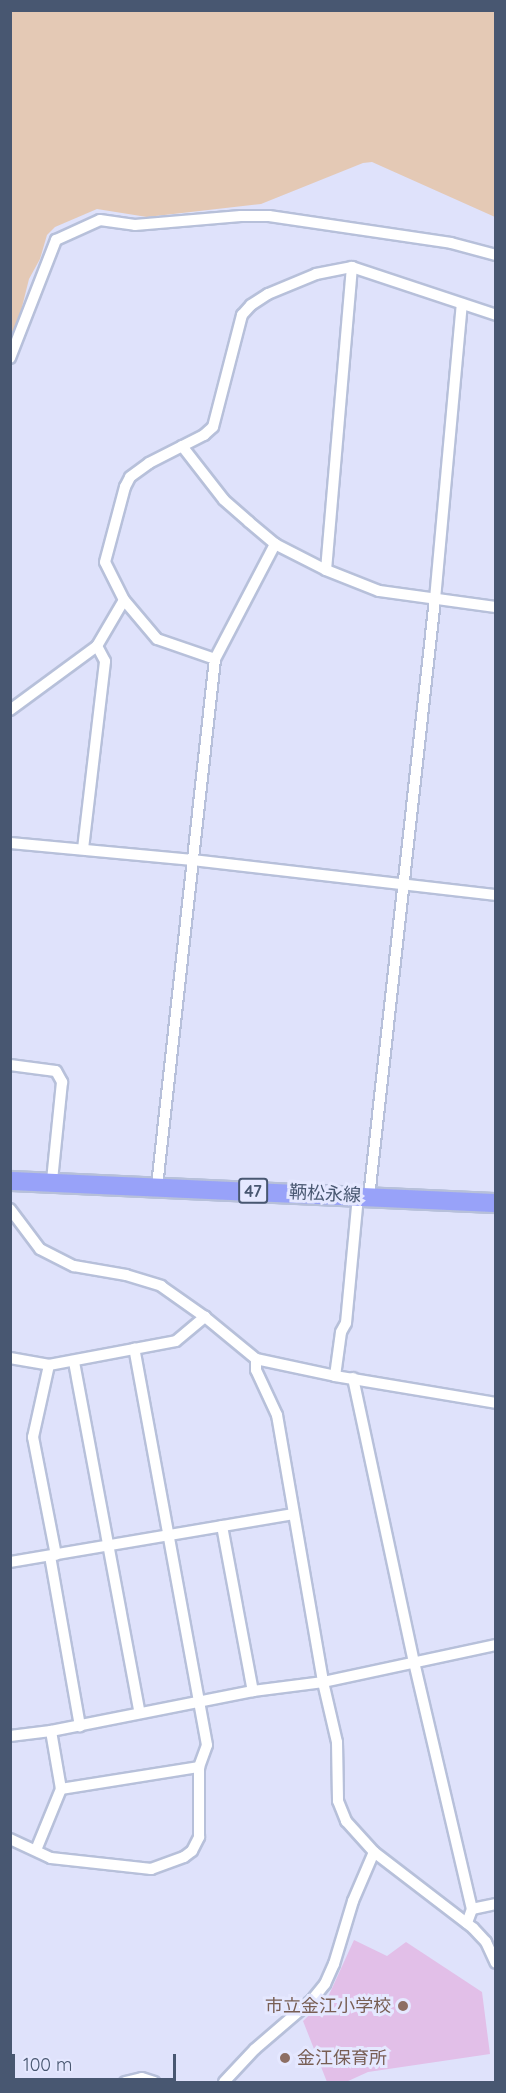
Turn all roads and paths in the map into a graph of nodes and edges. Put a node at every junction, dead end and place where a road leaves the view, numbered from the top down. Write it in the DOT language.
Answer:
graph roads {
  1 [pos="495,255"];
  2 [pos="352,267"];
  3 [pos="462,304"];
  4 [pos="495,315"];
  5 [pos="10,358"];
  6 [pos="182,447"];
  7 [pos="275,544"];
  8 [pos="326,570"];
  9 [pos="435,599"];
  10 [pos="124,600"];
  11 [pos="495,607"];
  12 [pos="97,646"];
  13 [pos="215,659"];
  14 [pos="10,710"];
  15 [pos="10,843"];
  16 [pos="83,849"];
  17 [pos="193,860"];
  18 [pos="403,884"];
  19 [pos="495,895"];
  20 [pos="10,1065"];
  21 [pos="10,1181"];
  22 [pos="52,1181"];
  23 [pos="157,1186"];
  24 [pos="363,1196"];
  25 [pos="495,1203"];
  26 [pos="10,1209"];
  27 [pos="205,1317"];
  28 [pos="134,1349"];
  29 [pos="10,1358"];
  30 [pos="256,1359"];
  31 [pos="75,1362"];
  32 [pos="49,1365"];
  33 [pos="335,1376"];
  34 [pos="353,1378"];
  35 [pos="495,1403"];
  36 [pos="293,1514"];
  37 [pos="222,1526"];
  38 [pos="169,1535"];
  39 [pos="109,1546"];
  40 [pos="53,1556"];
  41 [pos="10,1562"];
  42 [pos="495,1645"];
  43 [pos="414,1662"];
  44 [pos="323,1682"];
  45 [pos="253,1691"];
  46 [pos="199,1702"];
  47 [pos="140,1713"];
  48 [pos="80,1726"];
  49 [pos="51,1731"];
  50 [pos="10,1736"];
  51 [pos="199,1767"];
  52 [pos="61,1789"];
  53 [pos="10,1839"];
  54 [pos="36,1850"];
  55 [pos="374,1852"];
  56 [pos="495,1904"];
  57 [pos="472,1909"];
  58 [pos="467,1923"];
  59 [pos="495,1963"];
  60 [pos="125,2082"];
  61 [pos="154,2082"];
  62 [pos="224,2082"];
  1 -- 5 [label="street"];
  2 -- 3 [label="street"];
  2 -- 6 [label="street"];
  2 -- 8 [label="street"];
  3 -- 4 [label="street"];
  3 -- 9 [label="street"];
  6 -- 7 [label="street"];
  6 -- 10 [label="street"];
  7 -- 8 [label="street"];
  7 -- 13 [label="street"];
  8 -- 9 [label="street"];
  9 -- 11 [label="street"];
  9 -- 18 [label="street"];
  10 -- 12 [label="street"];
  10 -- 13 [label="street"];
  12 -- 14 [label="street"];
  12 -- 16 [label="street"];
  13 -- 17 [label="street"];
  15 -- 16 [label="street"];
  16 -- 17 [label="street"];
  17 -- 18 [label="street"];
  17 -- 23 [label="street"];
  18 -- 19 [label="street"];
  18 -- 24 [label="street"];
  20 -- 22 [label="street"];
  21 -- 22 [label="main road, 鞆松永線 / 47"];
  22 -- 23 [label="main road, 鞆松永線 / 47"];
  23 -- 24 [label="main road, 鞆松永線 / 47"];
  24 -- 25 [label="main road, 鞆松永線 / 47"];
  24 -- 33 [label="street"];
  26 -- 27 [label="street"];
  27 -- 28 [label="street"];
  27 -- 30 [label="street"];
  28 -- 31 [label="street"];
  28 -- 38 [label="street"];
  29 -- 32 [label="street"];
  30 -- 33 [label="street"];
  30 -- 36 [label="street"];
  31 -- 32 [label="street"];
  31 -- 39 [label="street"];
  32 -- 40 [label="street"];
  33 -- 34 [label="street"];
  34 -- 35 [label="street"];
  34 -- 43 [label="street"];
  36 -- 37 [label="street"];
  36 -- 44 [label="street"];
  37 -- 38 [label="street"];
  37 -- 45 [label="street"];
  38 -- 39 [label="street"];
  38 -- 46 [label="street"];
  39 -- 40 [label="street"];
  39 -- 47 [label="street"];
  40 -- 41 [label="street"];
  40 -- 48 [label="street"];
  42 -- 43 [label="street"];
  43 -- 44 [label="street"];
  43 -- 57 [label="street"];
  44 -- 45 [label="street"];
  44 -- 55 [label="street"];
  45 -- 46 [label="street"];
  46 -- 47 [label="street"];
  46 -- 51 [label="street"];
  47 -- 48 [label="street"];
  48 -- 49 [label="street"];
  49 -- 50 [label="street"];
  49 -- 52 [label="street"];
  51 -- 52 [label="street"];
  51 -- 54 [label="street"];
  52 -- 54 [label="street"];
  53 -- 54 [label="street"];
  55 -- 58 [label="street"];
  55 -- 62 [label="street"];
  56 -- 57 [label="street"];
  57 -- 58 [label="street"];
  58 -- 59 [label="street"];
  60 -- 61 [label="street"];
}
